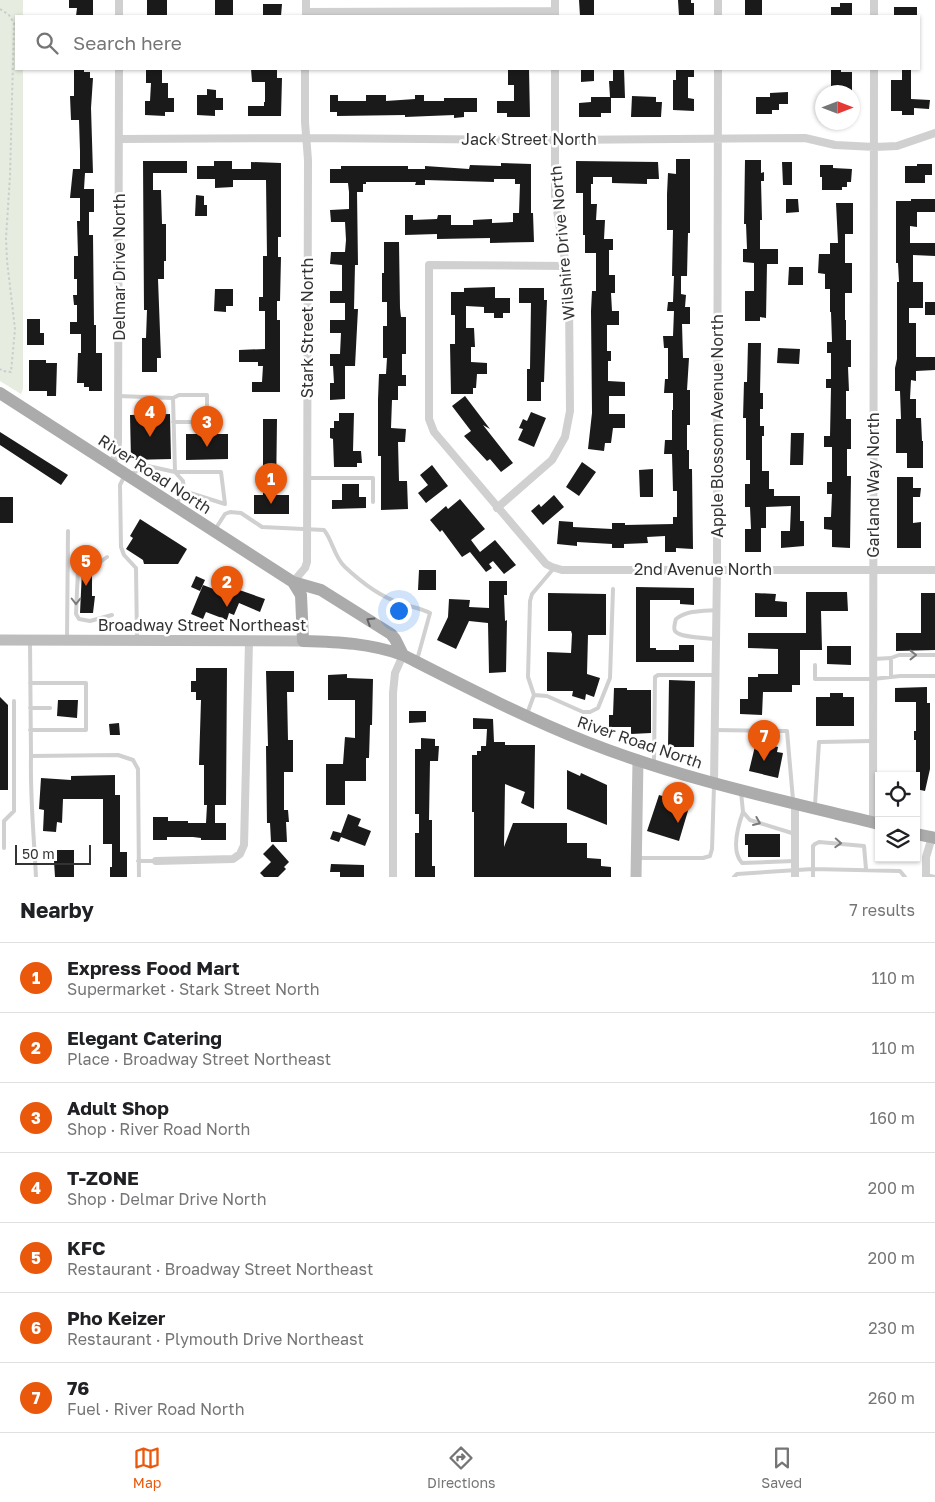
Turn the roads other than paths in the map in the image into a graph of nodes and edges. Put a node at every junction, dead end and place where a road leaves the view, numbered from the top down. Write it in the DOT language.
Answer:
graph roads {
  1 [pos="119,0"];
  2 [pos="306,0"];
  3 [pos="554,0"];
  4 [pos="718,0"];
  5 [pos="874,0"];
  6 [pos="306,14"];
  7 [pos="555,14"];
  8 [pos="119,15"];
  9 [pos="718,15"];
  10 [pos="874,15"];
  11 [pos="119,70"];
  12 [pos="305,70"];
  13 [pos="555,70"];
  14 [pos="718,70"];
  15 [pos="874,70"];
  16 [pos="935,133"];
  17 [pos="306,138"];
  18 [pos="119,139"];
  19 [pos="718,139"];
  20 [pos="555,140"];
  21 [pos="874,147"];
  22 [pos="566,266"];
  23 [pos="0,393"];
  24 [pos="118,396"];
  25 [pos="173,398"];
  26 [pos="173,422"];
  27 [pos="112,465"];
  28 [pos="175,472"];
  29 [pos="128,475"];
  30 [pos="307,478"];
  31 [pos="184,491"];
  32 [pos="374,502"];
  33 [pos="225,504"];
  34 [pos="175,506"];
  35 [pos="498,508"];
  36 [pos="230,512"];
  37 [pos="307,530"];
  38 [pos="68,531"];
  39 [pos="215,531"];
  40 [pos="107,558"];
  41 [pos="554,568"];
  42 [pos="717,569"];
  43 [pos="873,570"];
  44 [pos="935,570"];
  45 [pos="293,582"];
  46 [pos="613,589"];
  47 [pos="716,610"];
  48 [pos="112,615"];
  49 [pos="716,639"];
  50 [pos="0,640"];
  51 [pos="30,640"];
  52 [pos="67,640"];
  53 [pos="137,641"];
  54 [pos="303,641"];
  55 [pos="249,642"];
  56 [pos="403,655"];
  57 [pos="935,655"];
  58 [pos="891,658"];
  59 [pos="873,659"];
  60 [pos="417,662"];
  61 [pos="815,665"];
  62 [pos="716,675"];
  63 [pos="891,676"];
  64 [pos="935,676"];
  65 [pos="873,679"];
  66 [pos="30,682"];
  67 [pos="534,695"];
  68 [pos="14,701"];
  69 [pos="30,708"];
  70 [pos="50,708"];
  71 [pos="526,716"];
  72 [pos="30,730"];
  73 [pos="715,730"];
  74 [pos="873,741"];
  75 [pos="31,756"];
  76 [pos="638,760"];
  77 [pos="654,765"];
  78 [pos="714,783"];
  79 [pos="741,790"];
  80 [pos="794,803"];
  81 [pos="815,808"];
  82 [pos="743,812"];
  83 [pos="876,817"];
  84 [pos="875,824"];
  85 [pos="795,834"];
  86 [pos="920,835"];
  87 [pos="933,838"];
  88 [pos="4,848"];
  89 [pos="636,858"];
  90 [pos="138,861"];
  91 [pos="156,861"];
  92 [pos="795,861"];
  93 [pos="813,869"];
  94 [pos="866,869"];
  95 [pos="795,874"];
  96 [pos="735,876"];
  97 [pos="926,876"];
  98 [pos="36,877"];
  99 [pos="139,877"];
  100 [pos="392,877"];
  101 [pos="636,877"];
  102 [pos="813,877"];
  103 [pos="905,877"];
  104 [pos="935,877"];
  1 -- 8 [label="street"];
  2 -- 6 [label="street"];
  3 -- 7 [label="street"];
  4 -- 9 [label="street"];
  5 -- 10 [label="street"];
  6 -- 7 [label="street"];
  11 -- 18 [label="street, Delmar Drive North"];
  12 -- 17 [label="street, Stark Street North"];
  13 -- 20 [label="street, Wilshire Drive North"];
  14 -- 19 [label="street, Apple Blossom Avenue North"];
  15 -- 21 [label="street, Garland Way North"];
  16 -- 21 [label="street, Jack Street North"];
  17 -- 18 [label="street, Jack Street North"];
  17 -- 20 [label="street, Jack Street North"];
  17 -- 30 [label="street, Stark Street North"];
  18 -- 24 [label="street, Delmar Drive North"];
  19 -- 20 [label="street, Jack Street North"];
  19 -- 21 [label="street, Jack Street North"];
  19 -- 42 [label="street, Apple Blossom Avenue North"];
  20 -- 22 [label="street, Wilshire Drive North"];
  21 -- 43 [label="street, Garland Way North"];
  22 -- 35 [label="street, Wilshire Drive North"];
  22 -- 35 [label="street"];
  23 -- 27 [label="main road, River Road North"];
  24 -- 25 [label="lane"];
  24 -- 27 [label="street, Delmar Drive North"];
  25 -- 26 [label="lane"];
  25 -- 26 [label="lane"];
  26 -- 28 [label="lane"];
  27 -- 29 [label="main road, River Road North"];
  28 -- 29 [label="lane"];
  28 -- 31 [label="lane"];
  28 -- 33 [label="lane"];
  29 -- 34 [label="main road, River Road North"];
  29 -- 53 [label="lane"];
  30 -- 32 [label="lane"];
  30 -- 37 [label="street, Stark Street North"];
  31 -- 33 [label="lane"];
  31 -- 34 [label="lane"];
  33 -- 36 [label="lane"];
  34 -- 39 [label="main road, River Road North"];
  35 -- 41 [label="street"];
  36 -- 37 [label="lane"];
  36 -- 39 [label="lane"];
  37 -- 45 [label="street, Stark Street North"];
  37 -- 60 [label="lane"];
  38 -- 52 [label="lane"];
  39 -- 45 [label="main road, River Road North"];
  40 -- 48 [label="lane, one-way"];
  41 -- 42 [label="street, 2nd Avenue North"];
  41 -- 67 [label="lane"];
  42 -- 43 [label="street, 2nd Avenue North"];
  42 -- 47 [label="street, Apple Blossom Avenue North"];
  43 -- 44 [label="street, 2nd Avenue North"];
  43 -- 59 [label="street, Garland Way North"];
  45 -- 54 [label="main road"];
  56 -- 45 [label="main road, River Road North, one-way"];
  46 -- 67 [label="lane"];
  47 -- 49 [label="street, Apple Blossom Avenue North"];
  47 -- 49 [label="lane"];
  49 -- 62 [label="street, Apple Blossom Avenue North"];
  50 -- 51 [label="main road, Broadway Street Northeast"];
  51 -- 52 [label="main road, Broadway Street Northeast"];
  51 -- 66 [label="lane"];
  52 -- 53 [label="main road, Broadway Street Northeast"];
  53 -- 55 [label="main road, Broadway Street Northeast"];
  54 -- 55 [label="main road, Broadway Street Northeast"];
  54 -- 56 [label="main road, Broadway Street Northeast"];
  55 -- 91 [label="street"];
  56 -- 60 [label="main road, River Road North"];
  56 -- 100 [label="street"];
  58 -- 57 [label="lane, one-way"];
  58 -- 59 [label="lane"];
  58 -- 63 [label="lane"];
  59 -- 65 [label="street, Garland Way North"];
  60 -- 71 [label="main road, River Road North"];
  61 -- 65 [label="lane"];
  62 -- 73 [label="street, Apple Blossom Avenue North"];
  62 -- 77 [label="lane"];
  63 -- 64 [label="lane"];
  63 -- 65 [label="lane"];
  65 -- 74 [label="street, Garland Way North"];
  66 -- 69 [label="lane"];
  66 -- 72 [label="lane"];
  67 -- 71 [label="lane"];
  68 -- 88 [label="lane"];
  69 -- 70 [label="lane"];
  69 -- 72 [label="lane"];
  71 -- 76 [label="main road, River Road North"];
  72 -- 75 [label="lane"];
  73 -- 78 [label="street, Apple Blossom Avenue North"];
  73 -- 80 [label="lane"];
  74 -- 81 [label="lane"];
  74 -- 83 [label="street, Garland Way North"];
  75 -- 90 [label="lane"];
  75 -- 98 [label="lane"];
  76 -- 77 [label="main road, River Road North"];
  76 -- 89 [label="main road"];
  77 -- 78 [label="main road, River Road North"];
  78 -- 79 [label="main road, River Road North"];
  78 -- 89 [label="lane"];
  79 -- 80 [label="main road, River Road North"];
  79 -- 82 [label="lane"];
  80 -- 81 [label="main road, River Road North"];
  80 -- 85 [label="street"];
  81 -- 84 [label="main road, River Road North"];
  82 -- 85 [label="lane, one-way"];
  82 -- 92 [label="lane"];
  85 -- 92 [label="street"];
  86 -- 87 [label="main road"];
  87 -- 97 [label="street"];
  89 -- 101 [label="main road"];
  90 -- 91 [label="lane"];
  90 -- 99 [label="lane"];
  92 -- 95 [label="street"];
  93 -- 94 [label="lane"];
  93 -- 94 [label="lane, one-way"];
  93 -- 95 [label="lane"];
  93 -- 102 [label="lane"];
  94 -- 103 [label="lane"];
  95 -- 96 [label="lane"];
  97 -- 104 [label="lane"];
}
